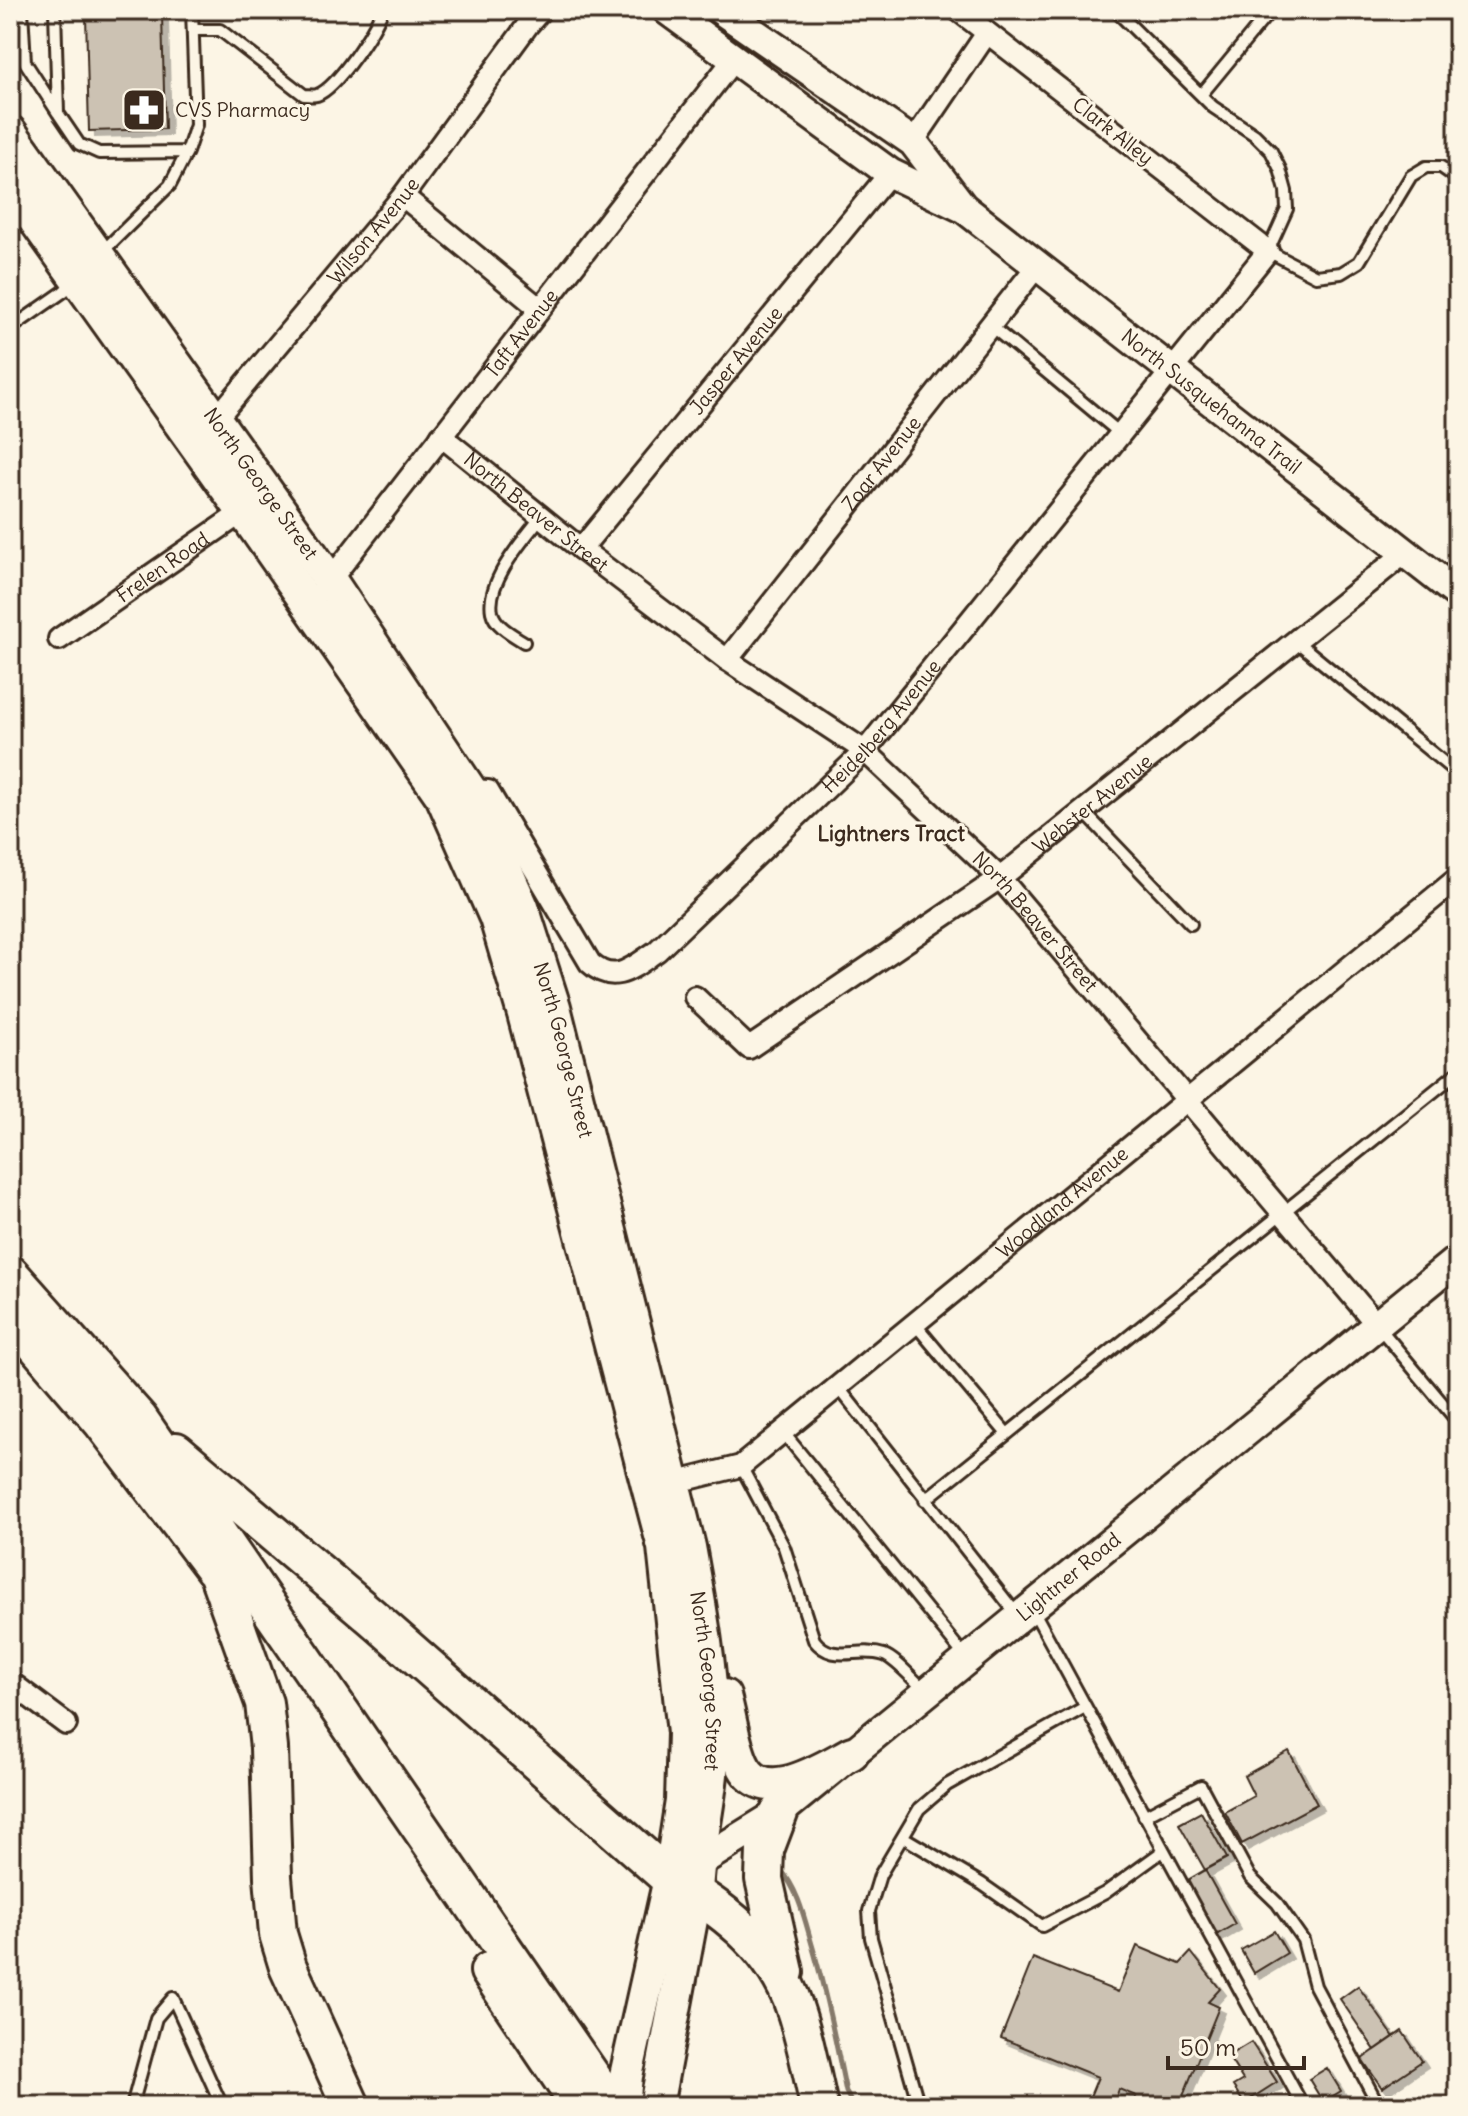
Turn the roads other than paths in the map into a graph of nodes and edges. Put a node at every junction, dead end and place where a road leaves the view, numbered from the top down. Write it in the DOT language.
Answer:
graph roads {
  1 [pos="22,10"];
  2 [pos="55,10"];
  3 [pos="192,10"];
  4 [pos="382,10"];
  5 [pos="541,10"];
  6 [pos="667,10"];
  7 [pos="721,10"];
  8 [pos="958,10"];
  9 [pos="1115,10"];
  10 [pos="1271,10"];
  11 [pos="193,30"];
  12 [pos="987,33"];
  13 [pos="734,59"];
  14 [pos="1201,95"];
  15 [pos="58,113"];
  16 [pos="10,132"];
  17 [pos="913,142"];
  18 [pos="187,152"];
  19 [pos="890,173"];
  20 [pos="1458,179"];
  21 [pos="10,185"];
  22 [pos="403,196"];
  23 [pos="965,209"];
  24 [pos="1268,251"];
  25 [pos="99,256"];
  26 [pos="1037,266"];
  27 [pos="77,279"];
  28 [pos="540,309"];
  29 [pos="991,326"];
  30 [pos="10,329"];
  31 [pos="1174,371"];
  32 [pos="216,419"];
  33 [pos="1122,435"];
  34 [pos="441,436"];
  35 [pos="189,438"];
  36 [pos="255,502"];
  37 [pos="541,517"];
  38 [pos="581,549"];
  39 [pos="1405,553"];
  40 [pos="331,582"];
  41 [pos="1458,594"];
  42 [pos="306,604"];
  43 [pos="59,639"];
  44 [pos="1296,641"];
  45 [pos="524,642"];
  46 [pos="727,660"];
  47 [pos="865,751"];
  48 [pos="1458,774"];
  49 [pos="470,790"];
  50 [pos="1083,811"];
  51 [pos="1000,878"];
  52 [pos="1458,878"];
  53 [pos="1191,924"];
  54 [pos="695,997"];
  55 [pos="1458,1072"];
  56 [pos="1187,1099"];
  57 [pos="1283,1213"];
  58 [pos="1458,1259"];
  59 [pos="10,1274"];
  60 [pos="10,1315"];
  61 [pos="915,1324"];
  62 [pos="1377,1325"];
  63 [pos="839,1388"];
  64 [pos="139,1419"];
  65 [pos="1458,1422"];
  66 [pos="783,1432"];
  67 [pos="1007,1434"];
  68 [pos="741,1466"];
  69 [pos="661,1486"];
  70 [pos="925,1500"];
  71 [pos="218,1575"];
  72 [pos="1026,1613"];
  73 [pos="703,1627"];
  74 [pos="968,1661"];
  75 [pos="10,1682"];
  76 [pos="928,1693"];
  77 [pos="1085,1707"];
  78 [pos="66,1724"];
  79 [pos="852,1753"];
  80 [pos="779,1813"];
  81 [pos="1144,1816"];
  82 [pos="903,1837"];
  83 [pos="1163,1851"];
  84 [pos="688,1879"];
  85 [pos="790,1997"];
  86 [pos="574,2082"];
  87 [pos="132,2106"];
  88 [pos="222,2106"];
  89 [pos="351,2106"];
  90 [pos="612,2106"];
  91 [pos="623,2106"];
  92 [pos="656,2106"];
  93 [pos="819,2106"];
  94 [pos="919,2106"];
  95 [pos="1303,2106"];
  96 [pos="1379,2106"];
  1 -- 15 [label="lane"];
  2 -- 15 [label="lane"];
  3 -- 11 [label="lane"];
  4 -- 11 [label="lane"];
  5 -- 22 [label="street, Wilson Avenue"];
  6 -- 13 [label="main road, North Susquehanna Trail"];
  7 -- 17 [label="main road, North Susquehanna Trail"];
  8 -- 12 [label="street, Clark Alley"];
  9 -- 14 [label="lane"];
  10 -- 14 [label="lane"];
  11 -- 18 [label="lane"];
  12 -- 17 [label="street"];
  12 -- 24 [label="street, Clark Alley"];
  13 -- 19 [label="main road, North Susquehanna Trail"];
  13 -- 28 [label="street, Taft Avenue"];
  14 -- 24 [label="lane"];
  15 -- 18 [label="lane"];
  16 -- 25 [label="main road, North George Street"];
  17 -- 23 [label="main road, North Susquehanna Trail"];
  18 -- 25 [label="lane"];
  19 -- 23 [label="main road, North Susquehanna Trail"];
  19 -- 38 [label="street, Jasper Avenue"];
  20 -- 24 [label="lane"];
  21 -- 27 [label="main road, North George Street"];
  22 -- 28 [label="street"];
  22 -- 32 [label="street, Wilson Avenue"];
  23 -- 26 [label="main road, North Susquehanna Trail"];
  24 -- 31 [label="street, Heidelberg Avenue"];
  25 -- 27 [label="lane"];
  25 -- 32 [label="main road, North George Street"];
  26 -- 29 [label="street, Zoar Avenue"];
  26 -- 31 [label="main road, North Susquehanna Trail"];
  27 -- 30 [label="lane"];
  27 -- 35 [label="main road, North George Street"];
  28 -- 34 [label="street, Taft Avenue"];
  29 -- 33 [label="lane"];
  29 -- 46 [label="street, Zoar Avenue"];
  31 -- 33 [label="street, Heidelberg Avenue"];
  31 -- 39 [label="main road, North Susquehanna Trail"];
  32 -- 35 [label="street, Wilson Avenue"];
  32 -- 36 [label="main road, North George Street"];
  33 -- 47 [label="street, Heidelberg Avenue"];
  34 -- 37 [label="street, North Beaver Street"];
  34 -- 40 [label="street, Taft Avenue"];
  35 -- 36 [label="main road, North George Street"];
  36 -- 40 [label="main road, North George Street"];
  36 -- 42 [label="main road, North George Street"];
  36 -- 43 [label="street, Frelen Road"];
  37 -- 38 [label="street, North Beaver Street"];
  37 -- 45 [label="lane"];
  38 -- 46 [label="street, North Beaver Street"];
  39 -- 41 [label="main road, North Susquehanna Trail"];
  39 -- 44 [label="street, Webster Avenue"];
  40 -- 42 [label="street, Taft Avenue"];
  40 -- 49 [label="main road, North George Street"];
  42 -- 69 [label="main road, North George Street"];
  44 -- 48 [label="lane"];
  44 -- 50 [label="street, Webster Avenue"];
  46 -- 47 [label="street, North Beaver Street"];
  47 -- 49 [label="street, Heidelberg Avenue"];
  47 -- 51 [label="street, North Beaver Street"];
  49 -- 69 [label="main road, North George Street"];
  50 -- 51 [label="street, Webster Avenue"];
  50 -- 53 [label="lane"];
  51 -- 54 [label="street, Webster Avenue"];
  51 -- 56 [label="street, North Beaver Street"];
  52 -- 56 [label="street, Woodland Avenue"];
  55 -- 57 [label="lane"];
  56 -- 57 [label="street, North Beaver Street"];
  56 -- 61 [label="street, Woodland Avenue"];
  57 -- 62 [label="street, North Beaver Street"];
  57 -- 67 [label="lane"];
  58 -- 62 [label="main road, Lightner Road"];
  59 -- 64 [label="highway"];
  60 -- 71 [label="highway"];
  61 -- 63 [label="street, Woodland Avenue"];
  61 -- 67 [label="lane"];
  62 -- 65 [label="lane"];
  62 -- 72 [label="main road, Lightner Road"];
  63 -- 66 [label="street, Woodland Avenue"];
  63 -- 70 [label="lane"];
  64 -- 84 [label="highway"];
  64 -- 86 [label="highway"];
  66 -- 68 [label="street, Woodland Avenue"];
  66 -- 74 [label="lane"];
  67 -- 70 [label="lane"];
  68 -- 69 [label="street, Woodland Avenue"];
  68 -- 76 [label="lane"];
  69 -- 73 [label="main road, North George Street"];
  69 -- 84 [label="main road, North George Street"];
  70 -- 72 [label="lane"];
  71 -- 86 [label="highway"];
  71 -- 89 [label="highway"];
  72 -- 74 [label="main road, Lightner Road"];
  72 -- 77 [label="lane"];
  73 -- 79 [label="main road"];
  73 -- 84 [label="main road, North George Street"];
  74 -- 76 [label="main road, Lightner Road"];
  75 -- 78 [label="street"];
  76 -- 79 [label="main road, Lightner Road"];
  77 -- 81 [label="lane"];
  77 -- 82 [label="lane"];
  79 -- 80 [label="main road, Lightner Road"];
  80 -- 84 [label="main road, Lightner Road"];
  80 -- 85 [label="highway"];
  81 -- 83 [label="lane"];
  81 -- 96 [label="lane"];
  82 -- 83 [label="lane"];
  82 -- 94 [label="lane"];
  83 -- 95 [label="lane"];
  84 -- 85 [label="highway"];
  84 -- 91 [label="main road, North George Street"];
  84 -- 92 [label="main road, North George Street"];
  85 -- 93 [label="highway"];
  86 -- 90 [label="highway"];
  87 -- 88 [label="lane"];
}
